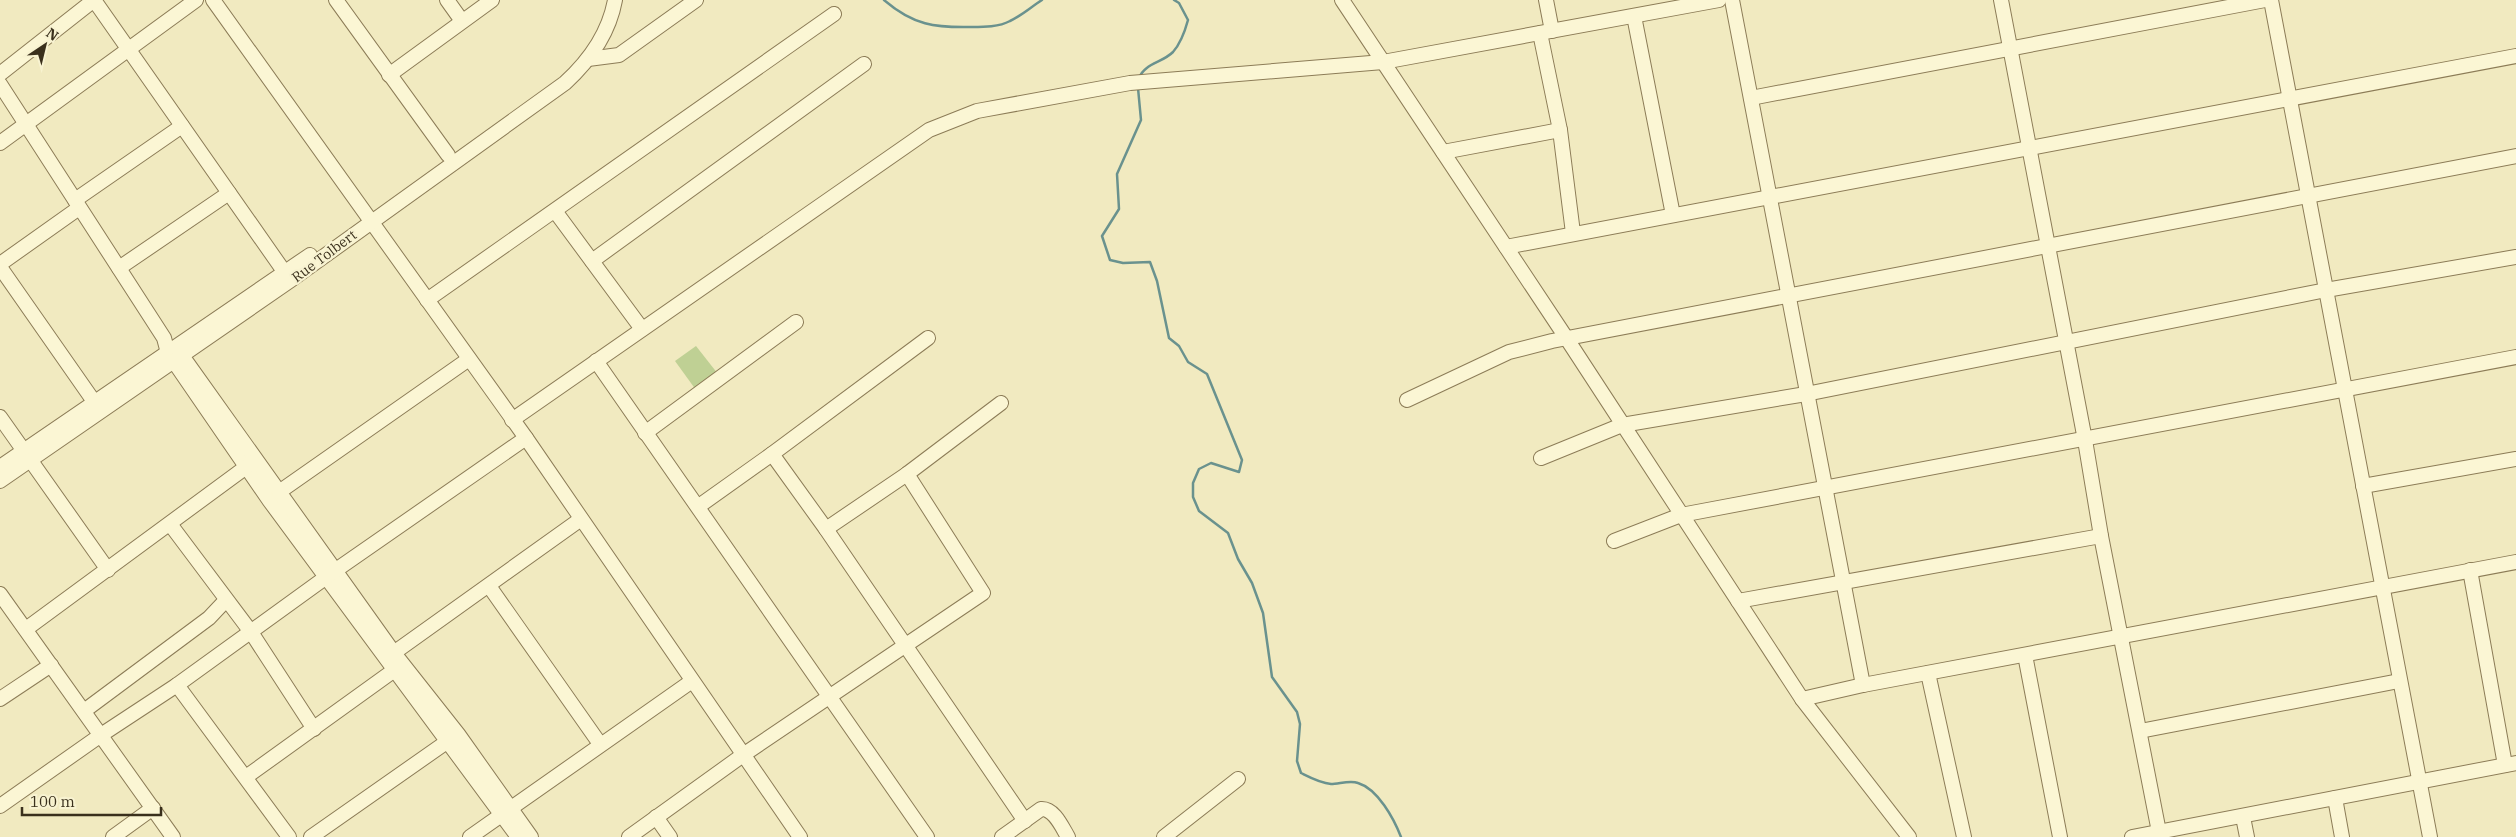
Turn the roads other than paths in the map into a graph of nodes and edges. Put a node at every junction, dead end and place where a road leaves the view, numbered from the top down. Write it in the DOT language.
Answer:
graph roads {
  1 [pos="196,0"];
  2 [pos="213,0"];
  3 [pos="336,0"];
  4 [pos="447,0"];
  5 [pos="492,0"];
  6 [pos="606,0"];
  7 [pos="615,0"];
  8 [pos="696,0"];
  9 [pos="1342,0"];
  10 [pos="1546,0"];
  11 [pos="1720,0"];
  12 [pos="1732,0"];
  13 [pos="2001,0"];
  14 [pos="2265,0"];
  15 [pos="2271,0"];
  16 [pos="834,14"];
  17 [pos="1634,16"];
  18 [pos="462,21"];
  19 [pos="1546,32"];
  20 [pos="2011,48"];
  21 [pos="128,49"];
  22 [pos="2516,56"];
  23 [pos="588,59"];
  24 [pos="1383,62"];
  25 [pos="864,64"];
  26 [pos="0,74"];
  27 [pos="389,75"];
  28 [pos="0,84"];
  29 [pos="1751,98"];
  30 [pos="2289,98"];
  31 [pos="26,124"];
  32 [pos="182,126"];
  33 [pos="1560,130"];
  34 [pos="0,143"];
  35 [pos="2029,147"];
  36 [pos="1443,152"];
  37 [pos="448,154"];
  38 [pos="2516,156"];
  39 [pos="229,193"];
  40 [pos="2308,196"];
  41 [pos="1769,197"];
  42 [pos="77,204"];
  43 [pos="555,211"];
  44 [pos="1673,215"];
  45 [pos="368,217"];
  46 [pos="1573,233"];
  47 [pos="2048,246"];
  48 [pos="1506,247"];
  49 [pos="2516,257"];
  50 [pos="592,262"];
  51 [pos="0,266"];
  52 [pos="119,268"];
  53 [pos="288,277"];
  54 [pos="2326,290"];
  55 [pos="1789,296"];
  56 [pos="427,300"];
  57 [pos="796,322"];
  58 [pos="642,329"];
  59 [pos="928,338"];
  60 [pos="1567,339"];
  61 [pos="2066,343"];
  62 [pos="175,354"];
  63 [pos="2516,357"];
  64 [pos="469,359"];
  65 [pos="596,361"];
  66 [pos="2344,390"];
  67 [pos="1806,394"];
  68 [pos="1407,400"];
  69 [pos="95,403"];
  70 [pos="1002,403"];
  71 [pos="0,418"];
  72 [pos="512,420"];
  73 [pos="1622,425"];
  74 [pos="645,433"];
  75 [pos="526,438"];
  76 [pos="2085,440"];
  77 [pos="772,454"];
  78 [pos="26,456"];
  79 [pos="1541,458"];
  80 [pos="2516,459"];
  81 [pos="250,464"];
  82 [pos="0,467"];
  83 [pos="907,474"];
  84 [pos="0,481"];
  85 [pos="2363,486"];
  86 [pos="1826,488"];
  87 [pos="279,492"];
  88 [pos="699,506"];
  89 [pos="1682,515"];
  90 [pos="581,519"];
  91 [pos="170,524"];
  92 [pos="826,529"];
  93 [pos="2101,536"];
  94 [pos="1614,541"];
  95 [pos="2516,562"];
  96 [pos="108,570"];
  97 [pos="2470,570"];
  98 [pos="332,573"];
  99 [pos="1844,584"];
  100 [pos="489,586"];
  101 [pos="2382,587"];
  102 [pos="0,594"];
  103 [pos="226,600"];
  104 [pos="1738,601"];
  105 [pos="26,629"];
  106 [pos="251,632"];
  107 [pos="2122,636"];
  108 [pos="904,644"];
  109 [pos="2025,655"];
  110 [pos="390,656"];
  111 [pos="51,665"];
  112 [pos="399,668"];
  113 [pos="1928,673"];
  114 [pos="692,681"];
  115 [pos="2399,681"];
  116 [pos="177,685"];
  117 [pos="1863,685"];
  118 [pos="830,696"];
  119 [pos="0,699"];
  120 [pos="1802,699"];
  121 [pos="84,711"];
  122 [pos="314,729"];
  123 [pos="2140,730"];
  124 [pos="101,735"];
  125 [pos="448,741"];
  126 [pos="600,744"];
  127 [pos="743,755"];
  128 [pos="2510,764"];
  129 [pos="246,777"];
  130 [pos="1238,778"];
  131 [pos="2420,781"];
  132 [pos="2335,798"];
  133 [pos="0,806"];
  134 [pos="152,808"];
  135 [pos="506,811"];
  136 [pos="656,817"];
  137 [pos="2243,817"];
  138 [pos="1025,821"];
  139 [pos="2160,835"];
  140 [pos="113,837"];
  141 [pos="173,837"];
  142 [pos="289,837"];
  143 [pos="311,837"];
  144 [pos="470,837"];
  145 [pos="518,837"];
  146 [pos="531,837"];
  147 [pos="629,837"];
  148 [pos="670,837"];
  149 [pos="800,837"];
  150 [pos="927,837"];
  151 [pos="1002,837"];
  152 [pos="1068,837"];
  153 [pos="1164,837"];
  154 [pos="1909,837"];
  155 [pos="1964,837"];
  156 [pos="2060,837"];
  157 [pos="2132,837"];
  158 [pos="2247,837"];
  159 [pos="2342,837"];
  160 [pos="2430,837"];
  1 -- 21 [label="street"];
  2 -- 45 [label="street"];
  3 -- 27 [label="street"];
  4 -- 18 [label="street"];
  5 -- 18 [label="street"];
  6 -- 37 [label="street, Rue Tolbert"];
  7 -- 23 [label="street, Rue Tolbert"];
  8 -- 23 [label="street"];
  9 -- 24 [label="street"];
  10 -- 19 [label="street"];
  11 -- 17 [label="street"];
  12 -- 29 [label="street"];
  13 -- 20 [label="street"];
  14 -- 20 [label="street"];
  15 -- 30 [label="street"];
  16 -- 43 [label="street"];
  17 -- 19 [label="street"];
  17 -- 44 [label="street"];
  18 -- 27 [label="street"];
  19 -- 24 [label="street"];
  19 -- 33 [label="street"];
  20 -- 29 [label="street"];
  20 -- 35 [label="street"];
  21 -- 26 [label="street"];
  21 -- 31 [label="street"];
  21 -- 32 [label="street"];
  22 -- 30 [label="street"];
  23 -- 45 [label="street, Rue Tolbert"];
  24 -- 36 [label="street"];
  24 -- 58 [label="street"];
  25 -- 50 [label="street"];
  27 -- 37 [label="street"];
  28 -- 31 [label="street"];
  29 -- 41 [label="street"];
  30 -- 35 [label="street"];
  30 -- 40 [label="street"];
  31 -- 34 [label="street"];
  31 -- 42 [label="street"];
  32 -- 39 [label="street"];
  32 -- 42 [label="street"];
  33 -- 36 [label="street"];
  33 -- 46 [label="street"];
  35 -- 41 [label="street"];
  35 -- 47 [label="street"];
  36 -- 48 [label="street"];
  37 -- 45 [label="street, Rue Tolbert"];
  38 -- 40 [label="street"];
  39 -- 52 [label="street"];
  39 -- 53 [label="street"];
  40 -- 47 [label="street"];
  40 -- 54 [label="street"];
  41 -- 44 [label="street"];
  41 -- 55 [label="street"];
  42 -- 51 [label="street"];
  42 -- 52 [label="street"];
  43 -- 50 [label="street"];
  43 -- 56 [label="street"];
  44 -- 46 [label="street"];
  45 -- 53 [label="street, Rue Tolbert"];
  45 -- 56 [label="street"];
  46 -- 48 [label="street"];
  47 -- 55 [label="street"];
  47 -- 61 [label="street"];
  48 -- 60 [label="street"];
  49 -- 54 [label="street"];
  50 -- 58 [label="street"];
  51 -- 69 [label="street"];
  52 -- 62 [label="street"];
  53 -- 62 [label="street, Rue Tolbert"];
  54 -- 61 [label="street"];
  54 -- 66 [label="street"];
  55 -- 60 [label="street"];
  55 -- 67 [label="street"];
  56 -- 64 [label="street"];
  57 -- 74 [label="street"];
  58 -- 65 [label="street"];
  59 -- 77 [label="street"];
  60 -- 68 [label="street"];
  60 -- 73 [label="street"];
  61 -- 67 [label="street"];
  61 -- 76 [label="street"];
  62 -- 69 [label="street, Rue Tolbert"];
  62 -- 78 [label="street, Rue Tolbert"];
  62 -- 81 [label="street"];
  63 -- 66 [label="street"];
  64 -- 72 [label="street"];
  64 -- 87 [label="street"];
  65 -- 72 [label="street"];
  65 -- 74 [label="street"];
  66 -- 76 [label="street"];
  66 -- 85 [label="street"];
  67 -- 73 [label="street"];
  67 -- 86 [label="street"];
  69 -- 78 [label="street, Rue Tolbert"];
  70 -- 83 [label="street"];
  71 -- 78 [label="street"];
  72 -- 75 [label="street"];
  73 -- 79 [label="street"];
  73 -- 89 [label="street"];
  74 -- 88 [label="street"];
  75 -- 90 [label="street"];
  75 -- 98 [label="street"];
  76 -- 86 [label="street"];
  76 -- 93 [label="street"];
  77 -- 88 [label="street"];
  77 -- 92 [label="street"];
  78 -- 82 [label="street, Rue Tolbert"];
  78 -- 84 [label="street, Rue Tolbert"];
  78 -- 96 [label="street"];
  80 -- 85 [label="street"];
  81 -- 87 [label="street"];
  81 -- 91 [label="street"];
  81 -- 98 [label="street"];
  83 -- 92 [label="street"];
  83 -- 108 [label="street"];
  85 -- 101 [label="street"];
  86 -- 89 [label="street"];
  86 -- 99 [label="street"];
  87 -- 98 [label="street"];
  88 -- 118 [label="street"];
  89 -- 94 [label="street"];
  89 -- 104 [label="street"];
  90 -- 100 [label="street"];
  90 -- 114 [label="street"];
  91 -- 96 [label="street"];
  91 -- 103 [label="street"];
  92 -- 108 [label="street"];
  93 -- 99 [label="street"];
  93 -- 107 [label="street"];
  95 -- 97 [label="street"];
  96 -- 105 [label="street"];
  97 -- 101 [label="street"];
  97 -- 128 [label="street"];
  98 -- 106 [label="street"];
  98 -- 110 [label="street"];
  99 -- 104 [label="street"];
  99 -- 117 [label="street"];
  100 -- 110 [label="street"];
  100 -- 126 [label="street"];
  101 -- 107 [label="street"];
  101 -- 115 [label="street"];
  102 -- 105 [label="street"];
  103 -- 106 [label="street"];
  103 -- 121 [label="street"];
  104 -- 120 [label="street"];
  105 -- 111 [label="street"];
  106 -- 116 [label="street"];
  106 -- 122 [label="street"];
  107 -- 109 [label="street"];
  107 -- 123 [label="street"];
  108 -- 118 [label="street"];
  108 -- 138 [label="street"];
  109 -- 113 [label="street"];
  109 -- 156 [label="street"];
  110 -- 112 [label="street"];
  111 -- 119 [label="street"];
  111 -- 121 [label="street"];
  112 -- 122 [label="street"];
  112 -- 125 [label="street"];
  112 -- 135 [label="street"];
  113 -- 117 [label="street"];
  113 -- 155 [label="street"];
  114 -- 126 [label="street"];
  114 -- 127 [label="street"];
  115 -- 123 [label="street"];
  115 -- 131 [label="street"];
  116 -- 124 [label="street"];
  116 -- 129 [label="street"];
  117 -- 120 [label="street"];
  118 -- 127 [label="street"];
  118 -- 150 [label="street"];
  120 -- 154 [label="street"];
  121 -- 124 [label="street"];
  122 -- 129 [label="street"];
  123 -- 139 [label="street"];
  124 -- 133 [label="street"];
  124 -- 134 [label="street"];
  125 -- 135 [label="street"];
  125 -- 143 [label="street"];
  126 -- 135 [label="street"];
  127 -- 136 [label="street"];
  127 -- 149 [label="street"];
  128 -- 131 [label="street"];
  129 -- 142 [label="street"];
  130 -- 153 [label="street"];
  131 -- 132 [label="street"];
  131 -- 160 [label="street"];
  132 -- 137 [label="street"];
  132 -- 159 [label="street"];
  134 -- 140 [label="street"];
  134 -- 141 [label="street"];
  135 -- 144 [label="street"];
  135 -- 145 [label="street"];
  135 -- 146 [label="street"];
  136 -- 147 [label="street"];
  136 -- 148 [label="street"];
  137 -- 139 [label="street"];
  137 -- 158 [label="street"];
  138 -- 151 [label="street"];
  138 -- 152 [label="street"];
  139 -- 157 [label="street"];
}
